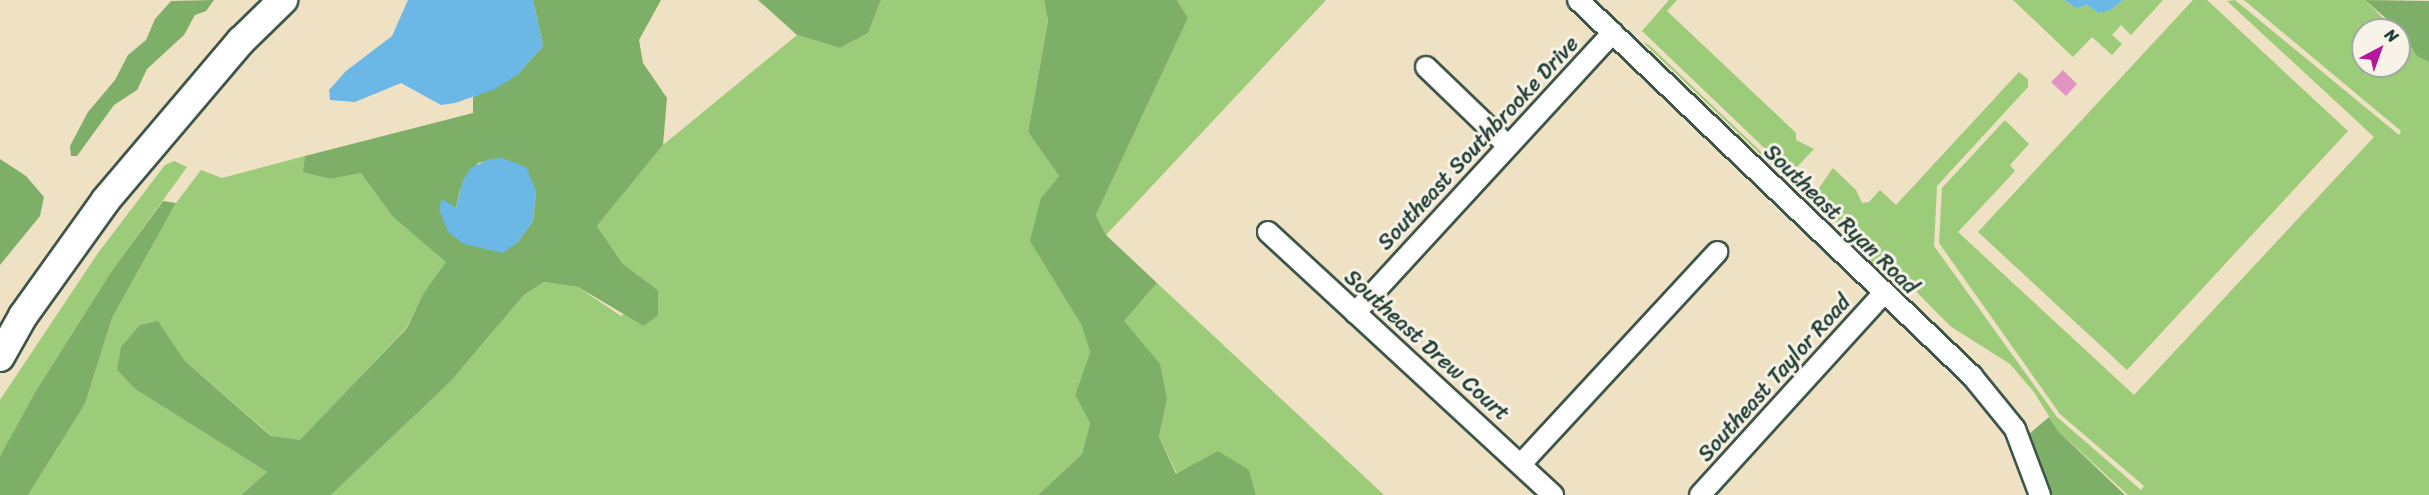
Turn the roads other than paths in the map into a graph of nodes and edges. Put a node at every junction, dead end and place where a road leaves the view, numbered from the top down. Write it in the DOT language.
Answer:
graph roads {
  1 [pos="284,0"];
  2 [pos="1578,0"];
  3 [pos="1613,32"];
  4 [pos="1426,67"];
  5 [pos="1508,146"];
  6 [pos="1268,232"];
  7 [pos="1717,252"];
  8 [pos="1884,293"];
  9 [pos="1355,312"];
  10 [pos="0,357"];
  11 [pos="1521,464"];
  12 [pos="1553,495"];
  13 [pos="1700,495"];
  14 [pos="2040,495"];
  1 -- 10 [label="main road"];
  2 -- 3 [label="street, Southeast Ryan Road"];
  3 -- 5 [label="street, Southeast Southbrooke Drive"];
  3 -- 8 [label="street, Southeast Ryan Road"];
  4 -- 5 [label="street"];
  5 -- 9 [label="street, Southeast Southbrooke Drive"];
  6 -- 9 [label="street, Southeast Drew Court"];
  7 -- 11 [label="street"];
  8 -- 13 [label="street, Southeast Taylor Road"];
  8 -- 14 [label="street, Southeast Ryan Road"];
  9 -- 11 [label="street, Southeast Drew Court"];
  11 -- 12 [label="street, Southeast Drew Court"];
}
